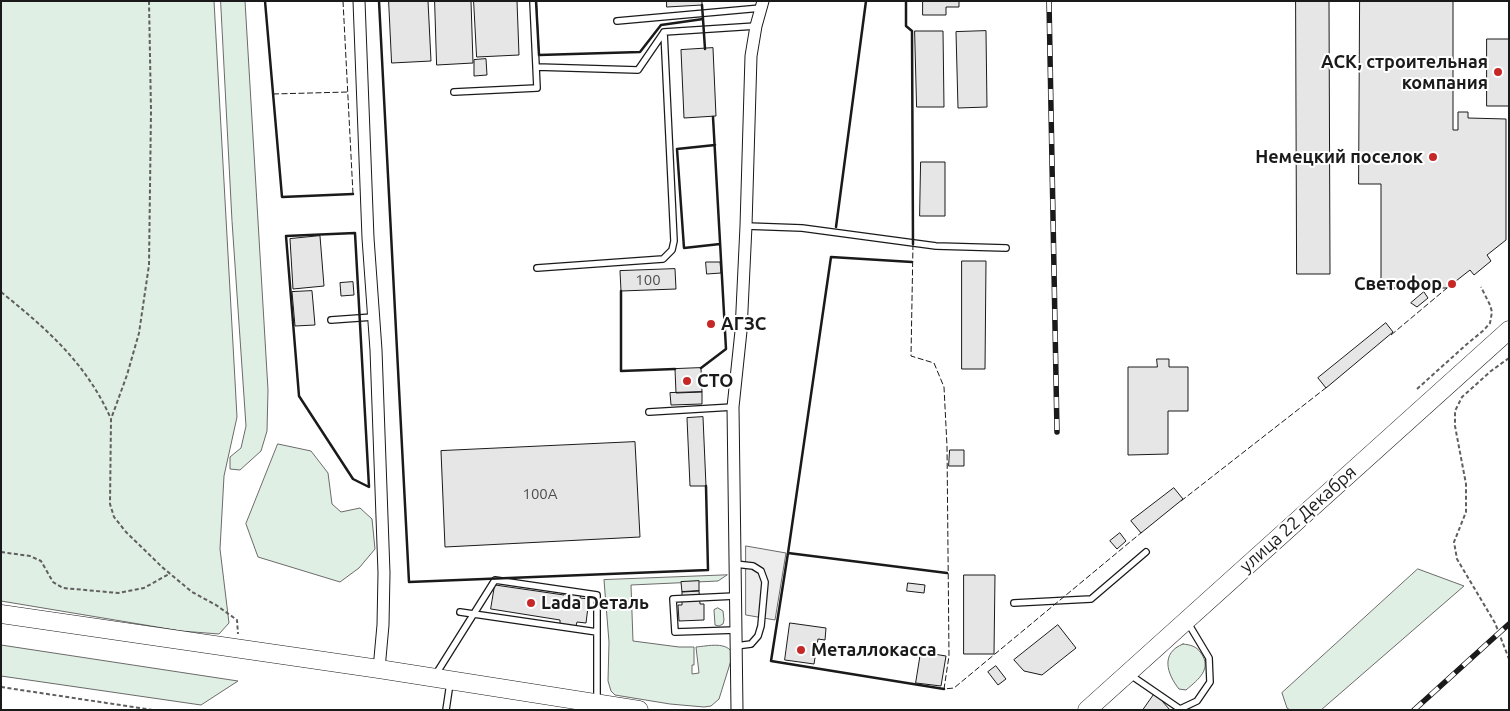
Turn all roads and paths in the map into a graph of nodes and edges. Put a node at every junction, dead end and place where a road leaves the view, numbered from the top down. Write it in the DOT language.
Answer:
graph roads {
  1 [pos="149,1"];
  2 [pos="359,1"];
  3 [pos="533,1"];
  4 [pos="762,5"];
  5 [pos="617,21"];
  6 [pos="756,26"];
  7 [pos="664,32"];
  8 [pos="536,67"];
  9 [pos="454,92"];
  10 [pos="746,226"];
  11 [pos="1006,248"];
  12 [pos="537,268"];
  13 [pos="1481,287"];
  14 [pos="1,292"];
  15 [pos="374,317"];
  16 [pos="331,320"];
  17 [pos="1509,330"];
  18 [pos="1509,358"];
  19 [pos="1417,389"];
  20 [pos="733,407"];
  21 [pos="649,412"];
  22 [pos="111,419"];
  23 [pos="1,552"];
  24 [pos="1146,552"];
  25 [pos="735,564"];
  26 [pos="169,574"];
  27 [pos="735,596"];
  28 [pos="1014,603"];
  29 [pos="460,612"];
  30 [pos="1,614"];
  31 [pos="474,614"];
  32 [pos="237,620"];
  33 [pos="1187,620"];
  34 [pos="736,630"];
  35 [pos="597,632"];
  36 [pos="736,646"];
  37 [pos="1509,658"];
  38 [pos="378,669"];
  39 [pos="1128,673"];
  40 [pos="442,680"];
  41 [pos="1,687"];
  42 [pos="597,704"];
  43 [pos="153,710"];
  44 [pos="396,710"];
  45 [pos="406,710"];
  46 [pos="446,710"];
  47 [pos="639,710"];
  48 [pos="738,710"];
  49 [pos="1087,710"];
  1 -- 22 [label="path"];
  2 -- 15 [label="street"];
  3 -- 8 [label="lane"];
  4 -- 5 [label="lane"];
  4 -- 6 [label="street"];
  6 -- 7 [label="lane"];
  6 -- 10 [label="street"];
  7 -- 8 [label="lane"];
  7 -- 12 [label="lane"];
  8 -- 9 [label="lane"];
  10 -- 11 [label="lane"];
  10 -- 20 [label="street"];
  13 -- 19 [label="path"];
  14 -- 22 [label="path"];
  15 -- 16 [label="lane"];
  15 -- 38 [label="street"];
  17 -- 33 [label="main road, улица 22 Декабря"];
  18 -- 37 [label="path"];
  20 -- 21 [label="lane"];
  20 -- 25 [label="street"];
  22 -- 26 [label="path"];
  23 -- 26 [label="path"];
  24 -- 28 [label="lane"];
  25 -- 27 [label="street"];
  25 -- 36 [label="lane"];
  26 -- 32 [label="path"];
  27 -- 34 [label="street"];
  27 -- 34 [label="lane"];
  29 -- 31 [label="lane"];
  30 -- 38 [label="main road"];
  31 -- 35 [label="lane"];
  31 -- 35 [label="lane"];
  31 -- 40 [label="lane"];
  33 -- 39 [label="main road, улица 22 Декабря"];
  33 -- 39 [label="lane"];
  34 -- 36 [label="street"];
  35 -- 42 [label="lane"];
  36 -- 48 [label="street"];
  38 -- 40 [label="main road"];
  39 -- 49 [label="main road, улица 22 Декабря"];
  40 -- 42 [label="main road"];
  40 -- 46 [label="lane"];
  41 -- 43 [label="path"];
  42 -- 47 [label="main road"];
  44 -- 45 [label="path"];
}
